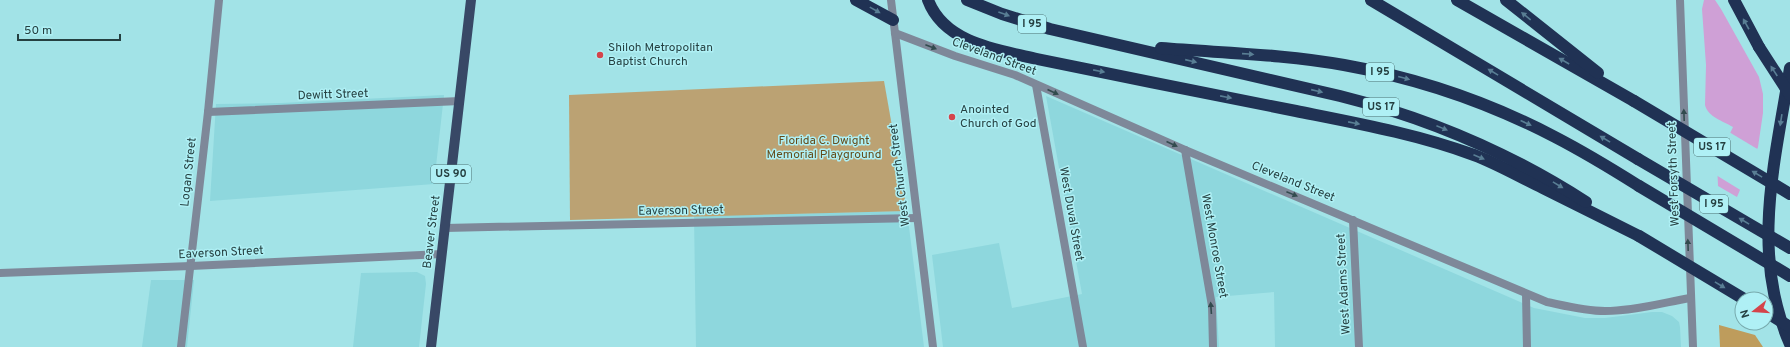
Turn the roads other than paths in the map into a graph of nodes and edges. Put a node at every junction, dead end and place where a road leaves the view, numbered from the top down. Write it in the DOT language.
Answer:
graph roads {
  1 [pos="219,0"];
  2 [pos="471,0"];
  3 [pos="856,0"];
  4 [pos="891,0"];
  5 [pos="928,0"];
  6 [pos="967,0"];
  7 [pos="1370,0"];
  8 [pos="1457,0"];
  9 [pos="1506,0"];
  10 [pos="1680,0"];
  11 [pos="1734,0"];
  12 [pos="893,20"];
  13 [pos="895,33"];
  14 [pos="1098,40"];
  15 [pos="1790,68"];
  16 [pos="1036,85"];
  17 [pos="1790,95"];
  18 [pos="1634,101"];
  19 [pos="460,102"];
  20 [pos="208,112"];
  21 [pos="1185,150"];
  22 [pos="1790,194"];
  23 [pos="917,218"];
  24 [pos="1353,220"];
  25 [pos="445,228"];
  26 [pos="1639,236"];
  27 [pos="1790,248"];
  28 [pos="442,254"];
  29 [pos="191,266"];
  30 [pos="0,273"];
  31 [pos="1790,276"];
  32 [pos="1734,293"];
  33 [pos="1526,294"];
  34 [pos="1690,298"];
  35 [pos="1774,317"];
  36 [pos="1790,326"];
  37 [pos="1790,344"];
  38 [pos="181,347"];
  39 [pos="431,347"];
  40 [pos="933,347"];
  41 [pos="1083,347"];
  42 [pos="1213,347"];
  43 [pos="1359,347"];
  44 [pos="1527,347"];
  45 [pos="1693,347"];
  1 -- 20 [label="street, Logan Street"];
  2 -- 19 [label="main road, Beaver Street / US 90"];
  3 -- 12 [label="highway, one-way"];
  4 -- 12 [label="street, West Church Street"];
  5 -- 26 [label="highway, one-way"];
  6 -- 14 [label="highway, I 95, one-way"];
  27 -- 7 [label="highway, I 95, one-way, bridge"];
  18 -- 8 [label="highway, US 17, one-way"];
  18 -- 9 [label="highway, one-way"];
  34 -- 10 [label="street, West Forsyth Street, one-way"];
  17 -- 11 [label="highway, one-way, bridge"];
  12 -- 13 [label="street, West Church Street"];
  13 -- 16 [label="street, Cleveland Street, one-way"];
  13 -- 23 [label="street, West Church Street"];
  14 -- 26 [label="highway, US 17, one-way"];
  14 -- 31 [label="highway, I 95, one-way, bridge"];
  15 -- 37 [label="highway, one-way"];
  16 -- 21 [label="street, Cleveland Street, one-way"];
  16 -- 41 [label="street, West Duval Street"];
  22 -- 18 [label="highway, US 17, one-way, bridge"];
  19 -- 20 [label="street, Dewitt Street"];
  19 -- 25 [label="main road, Beaver Street / US 90"];
  20 -- 29 [label="street, Logan Street"];
  21 -- 24 [label="street, Cleveland Street, one-way"];
  42 -- 21 [label="street, West Monroe Street, one-way"];
  23 -- 25 [label="street, Eaverson Street"];
  23 -- 40 [label="street, West Church Street"];
  24 -- 33 [label="street, Cleveland Street"];
  24 -- 43 [label="street, West Adams Street"];
  25 -- 28 [label="main road, Beaver Street / US 90"];
  26 -- 32 [label="highway, US 17, one-way, bridge"];
  28 -- 29 [label="street, Eaverson Street"];
  28 -- 39 [label="main road, Beaver Street / US 90"];
  29 -- 30 [label="street, Eaverson Street"];
  29 -- 38 [label="street, Logan Street"];
  33 -- 34 [label="street, Cleveland Street"];
  33 -- 44 [label="street"];
  34 -- 45 [label="street, West Forsyth Street"];
  35 -- 36 [label="highway, bridge"];
}
